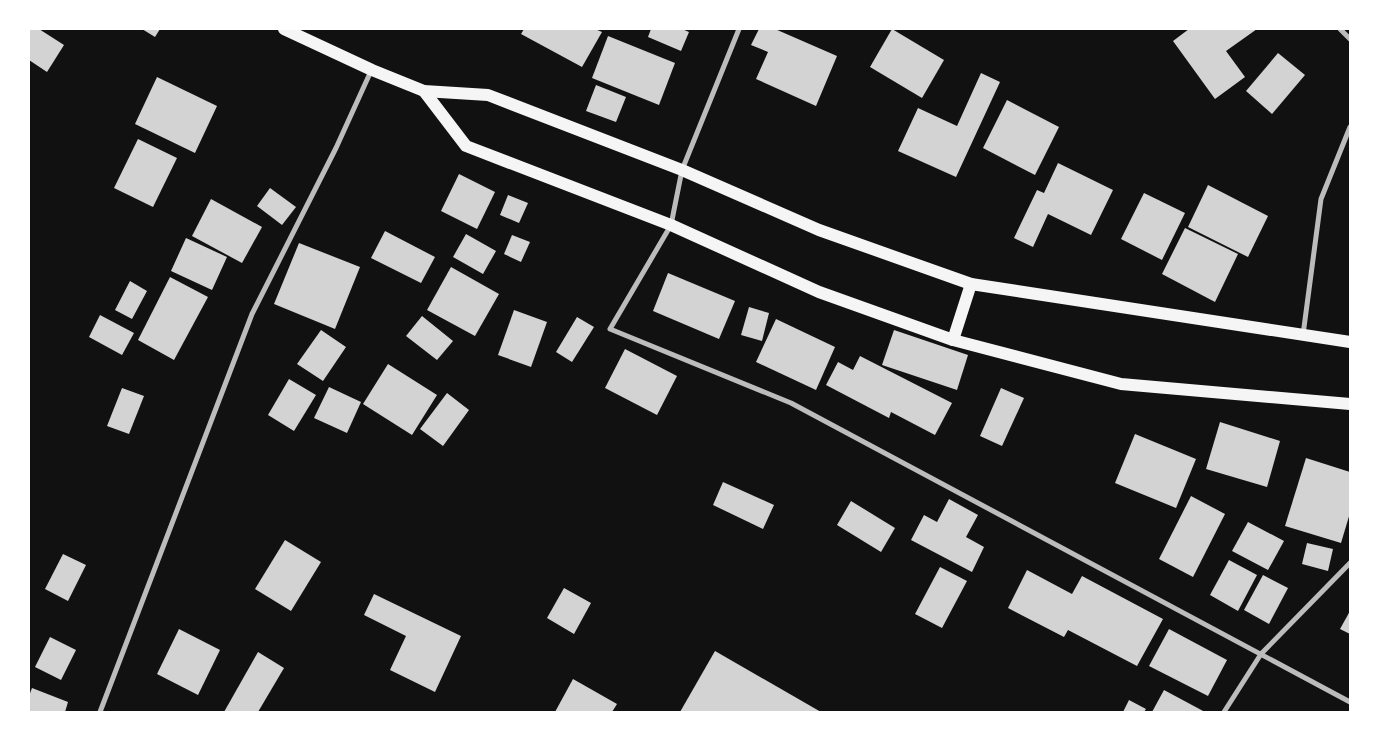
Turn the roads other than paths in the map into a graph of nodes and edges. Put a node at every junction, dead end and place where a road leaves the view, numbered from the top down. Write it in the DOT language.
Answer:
graph roads {
  1 [pos="284,29"];
  2 [pos="739,29"];
  3 [pos="1340,29"];
  4 [pos="1350,39"];
  5 [pos="372,70"];
  6 [pos="424,91"];
  7 [pos="1350,127"];
  8 [pos="682,170"];
  9 [pos="671,225"];
  10 [pos="971,284"];
  11 [pos="1303,335"];
  12 [pos="952,340"];
  13 [pos="1350,342"];
  14 [pos="1350,404"];
  15 [pos="1350,564"];
  16 [pos="1261,654"];
  17 [pos="1350,702"];
  18 [pos="100,712"];
  19 [pos="1224,712"];
  1 -- 5 [label="main road"];
  2 -- 8 [label="street"];
  3 -- 4 [label="street"];
  5 -- 6 [label="main road"];
  5 -- 18 [label="street"];
  6 -- 8 [label="main road"];
  6 -- 9 [label="main road"];
  7 -- 11 [label="street"];
  8 -- 9 [label="street"];
  8 -- 10 [label="main road"];
  9 -- 12 [label="main road"];
  9 -- 16 [label="street"];
  10 -- 11 [label="main road"];
  10 -- 12 [label="main road"];
  11 -- 13 [label="main road"];
  12 -- 14 [label="main road"];
  15 -- 16 [label="street"];
  16 -- 17 [label="street"];
  16 -- 19 [label="street"];
}
